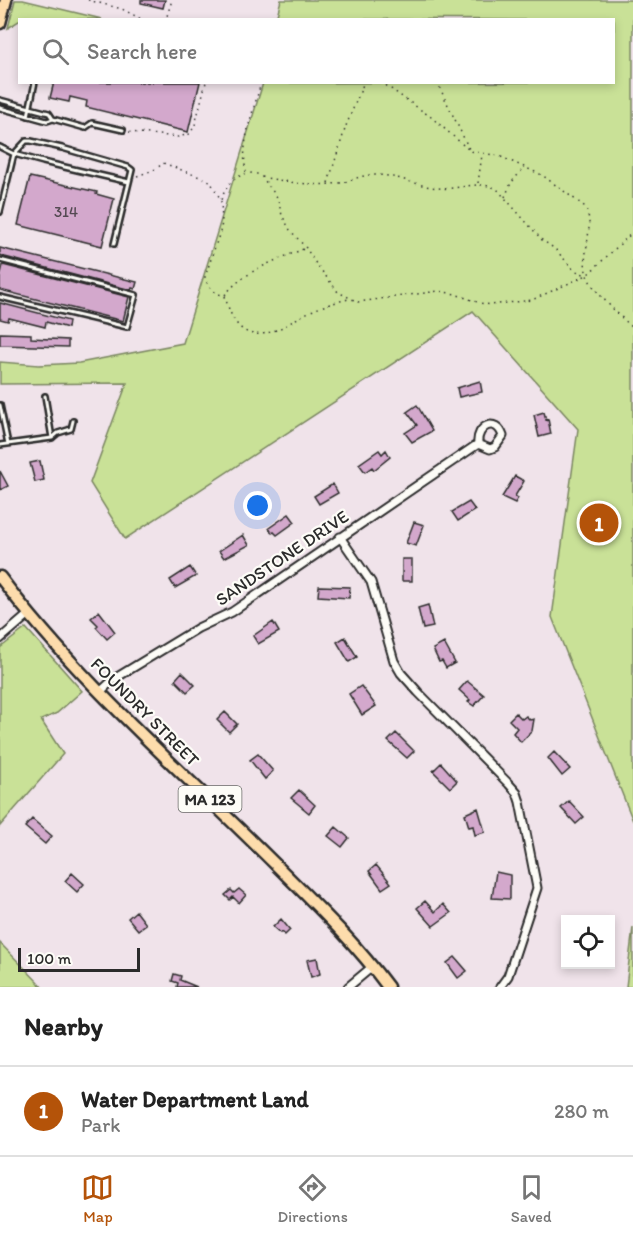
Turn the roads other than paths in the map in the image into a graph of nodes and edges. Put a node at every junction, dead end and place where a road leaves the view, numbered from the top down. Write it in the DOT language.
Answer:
graph roads {
  1 [pos="6,0"];
  2 [pos="0,23"];
  3 [pos="35,84"];
  4 [pos="0,100"];
  5 [pos="0,108"];
  6 [pos="29,108"];
  7 [pos="28,116"];
  8 [pos="53,119"];
  9 [pos="123,130"];
  10 [pos="0,147"];
  11 [pos="14,154"];
  12 [pos="129,182"];
  13 [pos="0,212"];
  14 [pos="114,243"];
  15 [pos="0,260"];
  16 [pos="0,297"];
  17 [pos="45,396"];
  18 [pos="0,405"];
  19 [pos="73,421"];
  20 [pos="52,438"];
  21 [pos="8,444"];
  22 [pos="478,444"];
  23 [pos="0,445"];
  24 [pos="340,537"];
  25 [pos="0,577"];
  26 [pos="29,614"];
  27 [pos="0,639"];
  28 [pos="101,691"];
  29 [pos="372,967"];
  30 [pos="348,987"];
  31 [pos="388,987"];
  32 [pos="500,987"];
  1 -- 2 [label="highway"];
  3 -- 6 [label="lane"];
  4 -- 6 [label="lane"];
  5 -- 7 [label="lane"];
  6 -- 7 [label="lane"];
  6 -- 8 [label="lane"];
  7 -- 8 [label="lane"];
  8 -- 9 [label="lane"];
  10 -- 11 [label="lane"];
  11 -- 12 [label="lane"];
  11 -- 12 [label="lane"];
  11 -- 13 [label="lane"];
  12 -- 14 [label="lane"];
  15 -- 16 [label="lane"];
  17 -- 20 [label="lane"];
  18 -- 21 [label="lane"];
  19 -- 20 [label="lane"];
  20 -- 21 [label="lane"];
  21 -- 23 [label="lane"];
  22 -- 24 [label="street, SANDSTONE DRIVE"];
  24 -- 28 [label="street, SANDSTONE DRIVE"];
  24 -- 32 [label="street"];
  25 -- 26 [label="highway, MA 123"];
  26 -- 27 [label="street"];
  26 -- 28 [label="highway, FOUNDRY STREET / MA 123"];
  28 -- 29 [label="highway, FOUNDRY STREET / MA 123"];
  29 -- 30 [label="street"];
  29 -- 31 [label="highway, FOUNDRY STREET / MA 123"];
}
